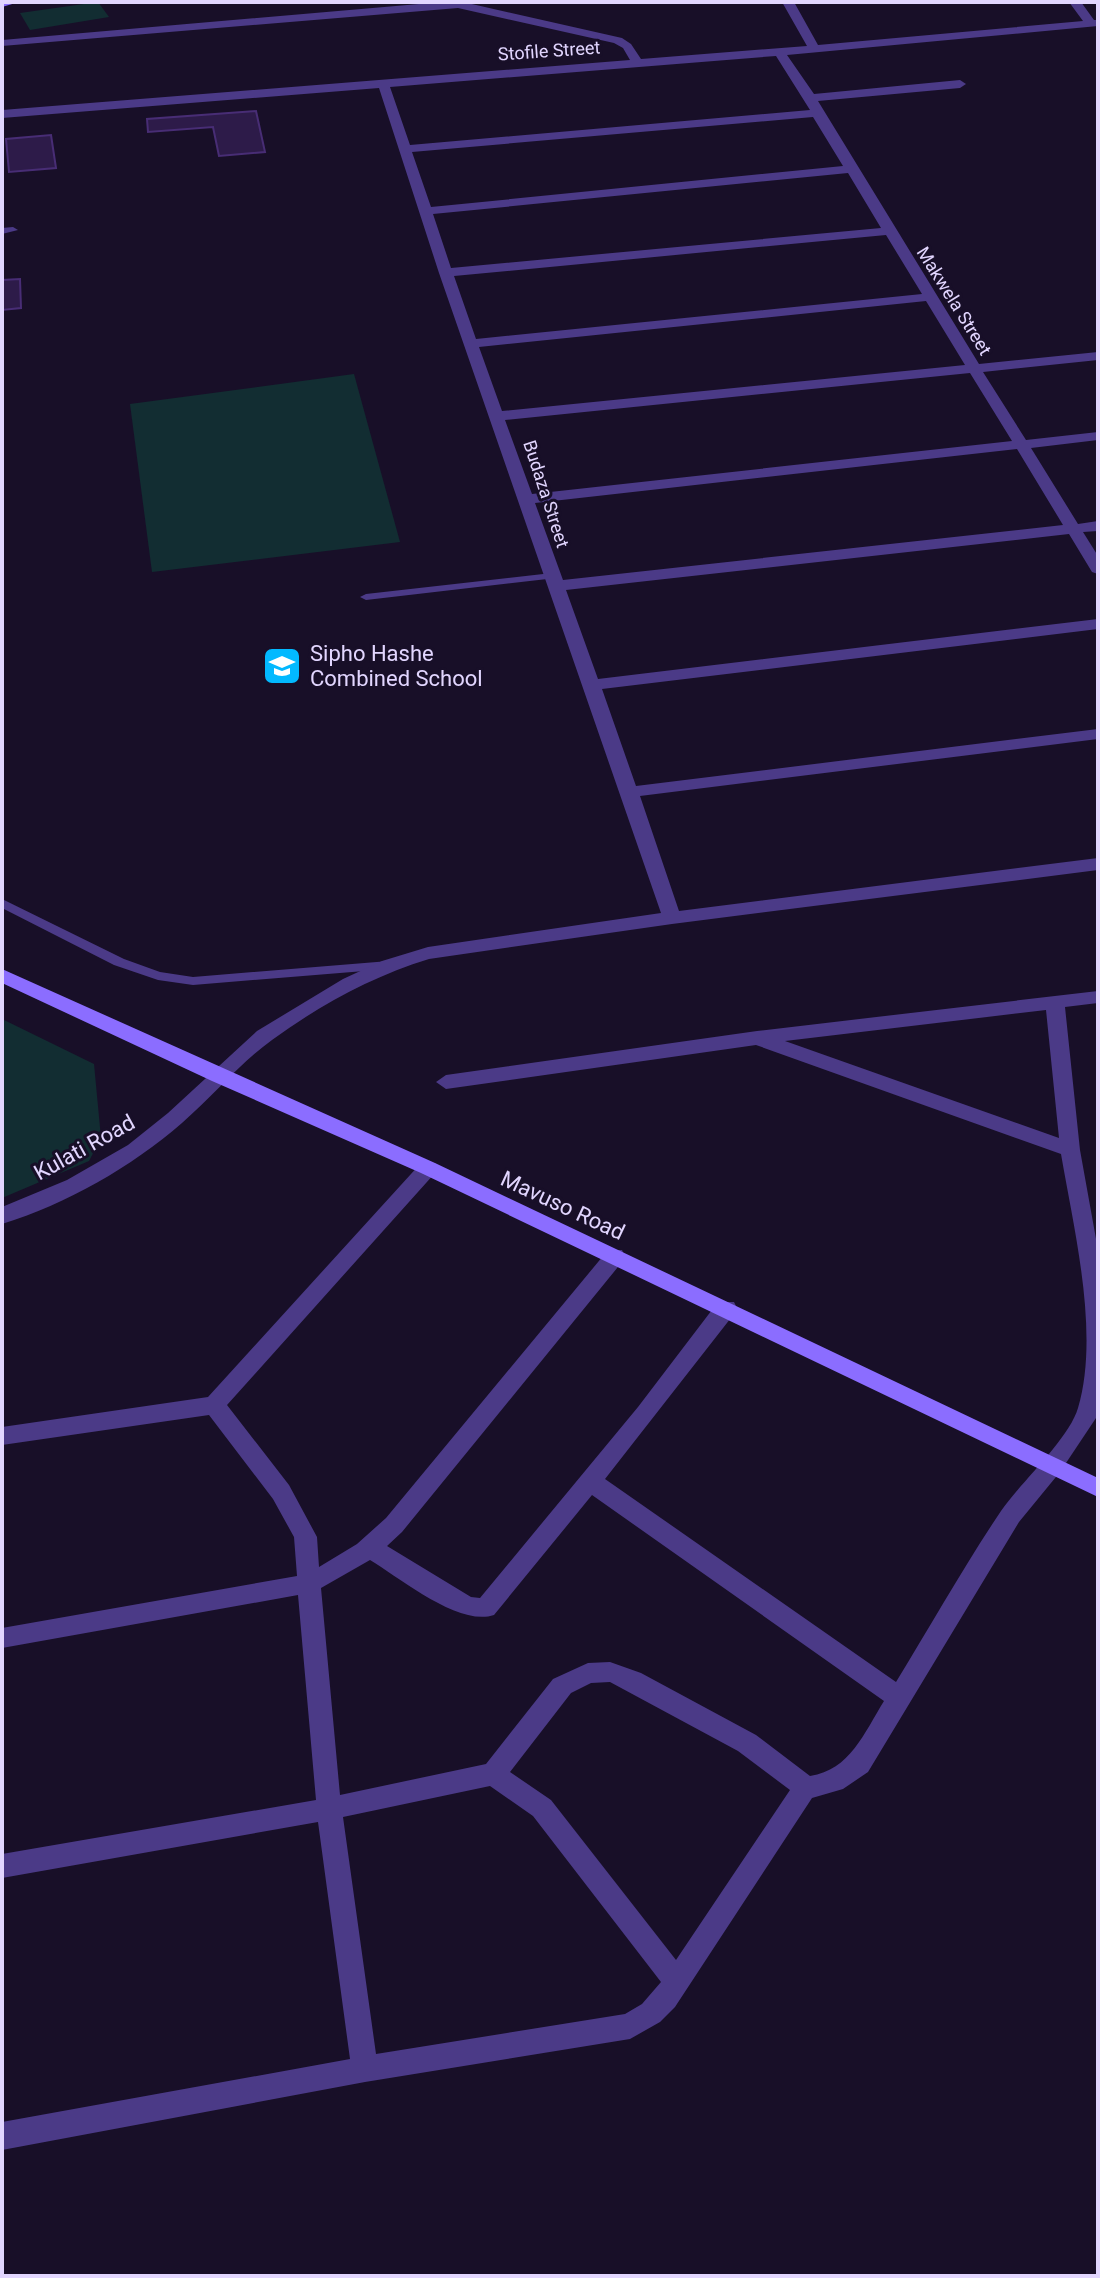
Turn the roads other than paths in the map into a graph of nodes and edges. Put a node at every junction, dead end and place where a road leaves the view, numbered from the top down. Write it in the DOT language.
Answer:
graph roads {
  1 [pos="13,2"];
  2 [pos="788,2"];
  3 [pos="1075,2"];
  4 [pos="2,4"];
  5 [pos="451,4"];
  6 [pos="1094,23"];
  7 [pos="2,43"];
  8 [pos="813,47"];
  9 [pos="779,52"];
  10 [pos="637,62"];
  11 [pos="383,82"];
  12 [pos="960,84"];
  13 [pos="811,98"];
  14 [pos="817,113"];
  15 [pos="2,114"];
  16 [pos="404,149"];
  17 [pos="852,169"];
  18 [pos="425,211"];
  19 [pos="890,231"];
  20 [pos="446,273"];
  21 [pos="929,297"];
  22 [pos="473,343"];
  23 [pos="1098,356"];
  24 [pos="975,369"];
  25 [pos="498,416"];
  26 [pos="1098,436"];
  27 [pos="1019,445"];
  28 [pos="527,499"];
  29 [pos="1098,526"];
  30 [pos="1071,528"];
  31 [pos="1098,569"];
  32 [pos="553,581"];
  33 [pos="366,597"];
  34 [pos="1098,624"];
  35 [pos="593,685"];
  36 [pos="1098,734"];
  37 [pos="630,792"];
  38 [pos="1098,864"];
  39 [pos="2,903"];
  40 [pos="672,918"];
  41 [pos="389,965"];
  42 [pos="2,975"];
  43 [pos="1098,997"];
  44 [pos="1055,1003"];
  45 [pos="757,1038"];
  46 [pos="219,1076"];
  47 [pos="446,1082"];
  48 [pos="1070,1150"];
  49 [pos="428,1168"];
  50 [pos="2,1216"];
  51 [pos="615,1256"];
  52 [pos="726,1308"];
  53 [pos="214,1405"];
  54 [pos="2,1436"];
  55 [pos="1052,1466"];
  56 [pos="590,1481"];
  57 [pos="1098,1488"];
  58 [pos="372,1549"];
  59 [pos="310,1583"];
  60 [pos="2,1638"];
  61 [pos="899,1698"];
  62 [pos="493,1774"];
  63 [pos="805,1788"];
  64 [pos="329,1809"];
  65 [pos="2,1866"];
  66 [pos="677,1982"];
  67 [pos="365,2069"];
  68 [pos="2,2136"];
  1 -- 4 [label="street"];
  2 -- 8 [label="street"];
  3 -- 6 [label="street"];
  5 -- 7 [label="street"];
  5 -- 10 [label="street"];
  6 -- 8 [label="street, Stofile Street"];
  8 -- 9 [label="street, Stofile Street"];
  9 -- 10 [label="street, Stofile Street"];
  9 -- 13 [label="street, Makwela Street"];
  10 -- 11 [label="street, Stofile Street"];
  11 -- 15 [label="street, Stofile Street"];
  11 -- 16 [label="street, Budaza Street"];
  12 -- 13 [label="street"];
  13 -- 14 [label="street, Makwela Street"];
  14 -- 16 [label="street"];
  14 -- 17 [label="street, Makwela Street"];
  16 -- 18 [label="street, Budaza Street"];
  17 -- 18 [label="street"];
  17 -- 19 [label="street, Makwela Street"];
  18 -- 20 [label="street, Budaza Street"];
  19 -- 20 [label="street"];
  19 -- 21 [label="street, Makwela Street"];
  20 -- 22 [label="street, Budaza Street"];
  21 -- 22 [label="street"];
  21 -- 24 [label="street, Makwela Street"];
  22 -- 25 [label="street, Budaza Street"];
  23 -- 24 [label="street"];
  24 -- 25 [label="street"];
  24 -- 27 [label="street, Makwela Street"];
  25 -- 28 [label="street, Budaza Street"];
  26 -- 27 [label="street"];
  27 -- 28 [label="street"];
  27 -- 30 [label="street, Makwela Street"];
  28 -- 32 [label="street, Budaza Street"];
  29 -- 30 [label="street"];
  30 -- 31 [label="street, Makwela Street"];
  30 -- 32 [label="street"];
  32 -- 33 [label="lane"];
  32 -- 35 [label="street, Budaza Street"];
  34 -- 35 [label="street"];
  35 -- 37 [label="street, Budaza Street"];
  36 -- 37 [label="street"];
  37 -- 40 [label="street, Budaza Street"];
  38 -- 40 [label="street, Kulati Road"];
  39 -- 41 [label="lane"];
  40 -- 41 [label="street, Kulati Road"];
  41 -- 46 [label="street, Kulati Road"];
  42 -- 46 [label="street, Mavuso Road"];
  43 -- 44 [label="street"];
  44 -- 45 [label="street"];
  44 -- 48 [label="street"];
  45 -- 47 [label="street"];
  45 -- 48 [label="street"];
  46 -- 49 [label="street, Mavuso Road"];
  46 -- 50 [label="street, Kulati Road"];
  48 -- 55 [label="street"];
  49 -- 51 [label="street, Mavuso Road"];
  49 -- 53 [label="street"];
  51 -- 52 [label="street, Mavuso Road"];
  51 -- 58 [label="street"];
  52 -- 55 [label="street, Mavuso Road"];
  52 -- 56 [label="street"];
  53 -- 54 [label="street"];
  53 -- 59 [label="street"];
  55 -- 57 [label="street, Mavuso Road"];
  55 -- 61 [label="street"];
  56 -- 58 [label="street"];
  56 -- 61 [label="street"];
  58 -- 59 [label="street"];
  59 -- 60 [label="street"];
  59 -- 64 [label="street"];
  61 -- 63 [label="street"];
  62 -- 63 [label="street"];
  62 -- 64 [label="street"];
  62 -- 66 [label="street"];
  63 -- 66 [label="street"];
  64 -- 65 [label="street"];
  64 -- 67 [label="street"];
  66 -- 67 [label="street"];
  67 -- 68 [label="street"];
}
